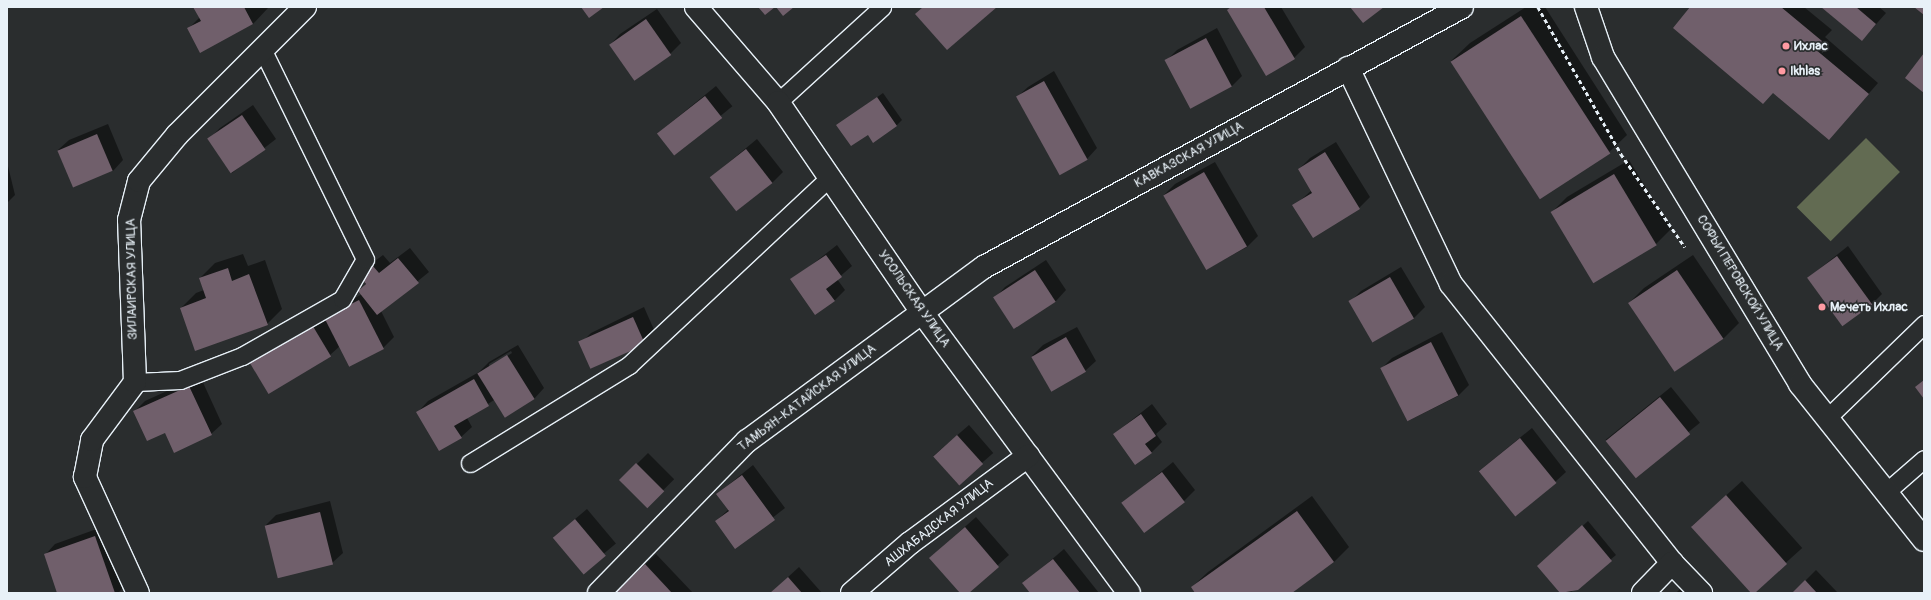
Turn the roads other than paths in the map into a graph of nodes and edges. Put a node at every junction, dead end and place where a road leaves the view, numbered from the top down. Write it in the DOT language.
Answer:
graph roads {
  1 [pos="305,7"];
  2 [pos="696,7"];
  3 [pos="882,7"];
  4 [pos="1462,7"];
  5 [pos="1586,7"];
  6 [pos="263,51"];
  7 [pos="1348,68"];
  8 [pos="778,102"];
  9 [pos="830,177"];
  10 [pos="921,312"];
  11 [pos="1924,324"];
  12 [pos="135,382"];
  13 [pos="1827,418"];
  14 [pos="1028,456"];
  15 [pos="1924,459"];
  16 [pos="470,463"];
  17 [pos="1886,492"];
  18 [pos="1924,540"];
  19 [pos="1672,563"];
  20 [pos="138,593"];
  21 [pos="599,593"];
  22 [pos="852,593"];
  23 [pos="1129,593"];
  24 [pos="1643,593"];
  25 [pos="1701,593"];
  1 -- 6 [label="street, ЗИЛАИРСКАЯ УЛИЦА"];
  2 -- 8 [label="street, УСОЛЬСКАЯ УЛИЦА"];
  3 -- 8 [label="lane"];
  4 -- 7 [label="street, КАВКАЗСКАЯ УЛИЦА"];
  5 -- 13 [label="street, СОФЬИ ПЕРОВСКОЙ УЛИЦА"];
  6 -- 12 [label="street, ЗИЛАИРСКАЯ УЛИЦА"];
  6 -- 12 [label="lane"];
  7 -- 10 [label="street, КАВКАЗСКАЯ УЛИЦА"];
  7 -- 19 [label="street"];
  8 -- 9 [label="street, УСОЛЬСКАЯ УЛИЦА"];
  9 -- 10 [label="street, УСОЛЬСКАЯ УЛИЦА"];
  9 -- 16 [label="lane"];
  10 -- 14 [label="street, УСОЛЬСКАЯ УЛИЦА"];
  10 -- 21 [label="street, ТАМЬЯН-КАТАЙСКАЯ УЛИЦА"];
  11 -- 13 [label="lane"];
  12 -- 20 [label="street"];
  13 -- 17 [label="street, СОФЬИ ПЕРОВСКОЙ УЛИЦА"];
  14 -- 22 [label="street, АШХАБАДСКАЯ УЛИЦА"];
  14 -- 23 [label="street, УСОЛЬСКАЯ УЛИЦА"];
  15 -- 17 [label="lane"];
  17 -- 18 [label="street, СОФЬИ ПЕРОВСКОЙ УЛИЦА"];
  19 -- 24 [label="street"];
  19 -- 25 [label="street"];
}
